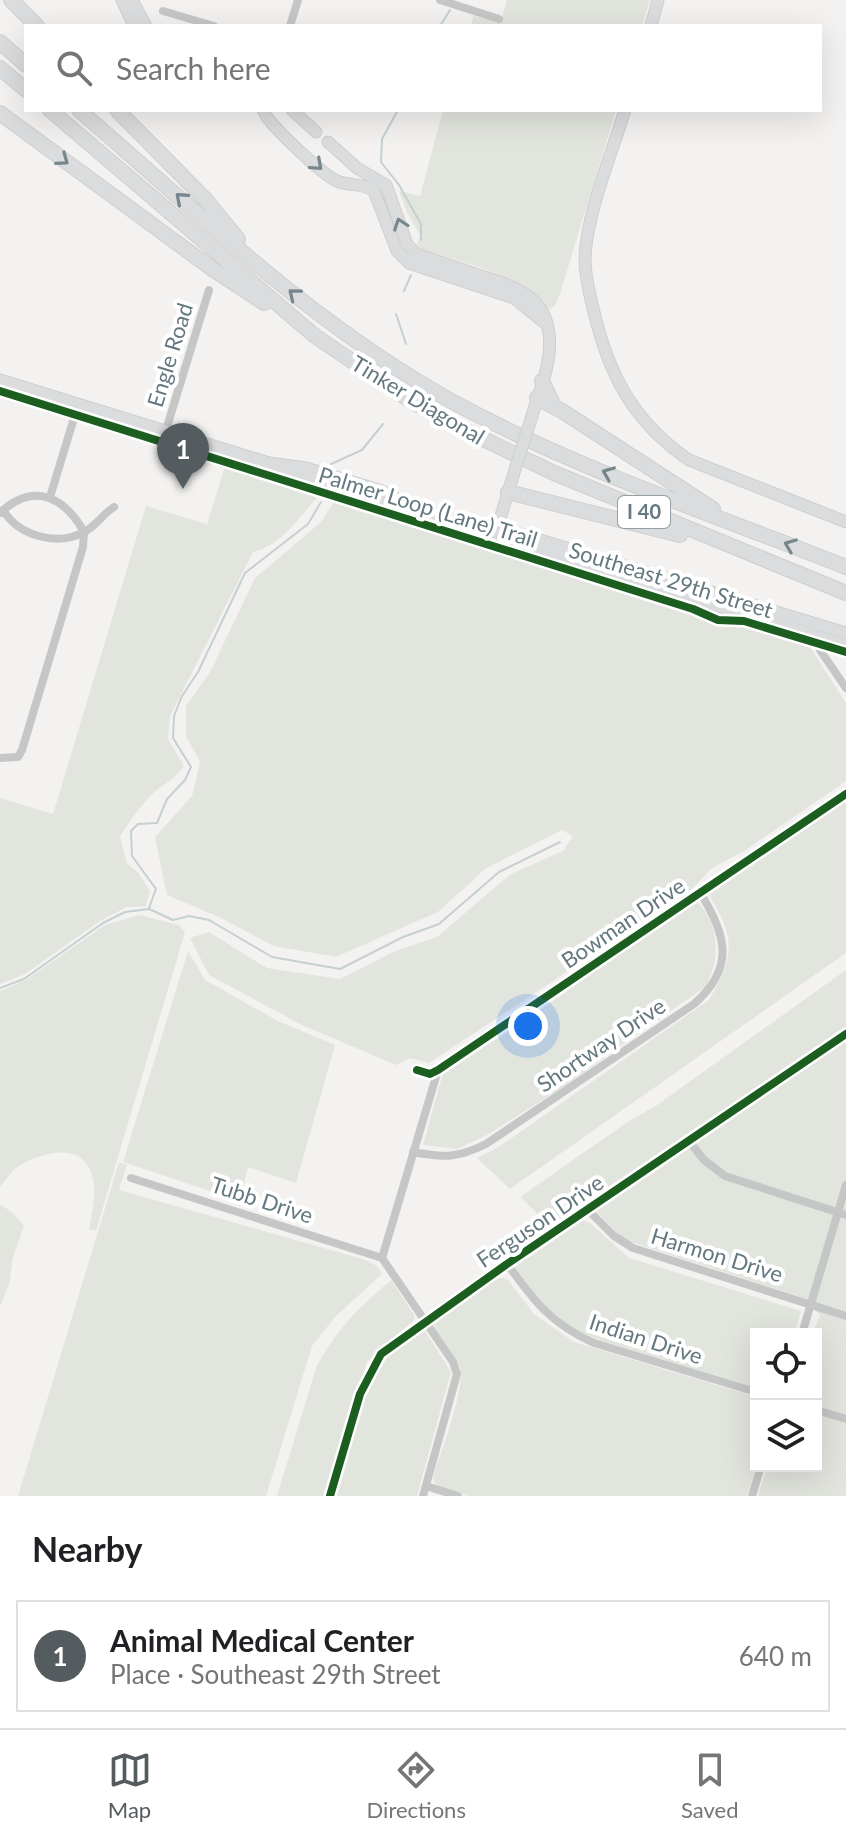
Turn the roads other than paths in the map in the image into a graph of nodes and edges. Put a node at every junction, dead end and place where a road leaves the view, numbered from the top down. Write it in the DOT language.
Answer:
graph roads {
  1 [pos="11,0"];
  2 [pos="122,0"];
  3 [pos="132,0"];
  4 [pos="298,0"];
  5 [pos="440,0"];
  6 [pos="658,0"];
  7 [pos="163,11"];
  8 [pos="499,19"];
  9 [pos="35,24"];
  10 [pos="133,24"];
  11 [pos="145,24"];
  12 [pos="207,24"];
  13 [pos="291,24"];
  14 [pos="652,24"];
  15 [pos="0,42"];
  16 [pos="24,63"];
  17 [pos="0,68"];
  18 [pos="24,88"];
  19 [pos="52,112"];
  20 [pos="81,112"];
  21 [pos="119,112"];
  22 [pos="264,112"];
  23 [pos="294,112"];
  24 [pos="624,112"];
  25 [pos="0,113"];
  26 [pos="316,132"];
  27 [pos="328,142"];
  28 [pos="261,268"];
  29 [pos="466,276"];
  30 [pos="209,290"];
  31 [pos="315,336"];
  32 [pos="0,380"];
  33 [pos="542,381"];
  34 [pos="537,398"];
  35 [pos="78,405"];
  36 [pos="555,407"];
  37 [pos="166,430"];
  38 [pos="510,485"];
  39 [pos="50,497"];
  40 [pos="114,507"];
  41 [pos="2,512"];
  42 [pos="733,522"];
  43 [pos="846,522"];
  44 [pos="84,532"];
  45 [pos="496,532"];
  46 [pos="754,555"];
  47 [pos="846,567"];
  48 [pos="846,593"];
  49 [pos="821,631"];
  50 [pos="846,633"];
  51 [pos="846,645"];
  52 [pos="846,688"];
  53 [pos="0,758"];
  54 [pos="846,794"];
  55 [pos="700,892"];
  56 [pos="846,1034"];
  57 [pos="417,1070"];
  58 [pos="438,1070"];
  59 [pos="689,1141"];
  60 [pos="413,1152"];
  61 [pos="131,1178"];
  62 [pos="846,1185"];
  63 [pos="588,1210"];
  64 [pos="842,1214"];
  65 [pos="382,1258"];
  66 [pos="507,1264"];
  67 [pos="811,1304"];
  68 [pos="846,1316"];
  69 [pos="424,1321"];
  70 [pos="804,1328"];
  71 [pos="750,1390"];
  72 [pos="822,1412"];
  73 [pos="846,1419"];
  74 [pos="760,1472"];
  75 [pos="426,1486"];
  76 [pos="755,1495"];
  77 [pos="330,1496"];
  78 [pos="423,1496"];
  79 [pos="458,1496"];
  1 -- 9 [label="highway"];
  2 -- 10 [label="main road"];
  3 -- 11 [label="main road"];
  4 -- 13 [label="street"];
  5 -- 8 [label="street"];
  6 -- 14 [label="main road"];
  7 -- 12 [label="street"];
  15 -- 16 [label="highway"];
  17 -- 18 [label="highway"];
  19 -- 31 [label="highway, Tinker Diagonal / I 40"];
  28 -- 20 [label="highway, Tinker Diagonal / I 40, one-way"];
  21 -- 28 [label="highway"];
  22 -- 29 [label="main road, one-way"];
  23 -- 26 [label="main road"];
  24 -- 43 [label="main road"];
  25 -- 31 [label="highway, one-way"];
  29 -- 27 [label="main road, one-way"];
  42 -- 28 [label="highway, Tinker Diagonal / I 40, one-way"];
  29 -- 33 [label="main road"];
  30 -- 37 [label="street, Engle Road"];
  31 -- 46 [label="highway, Tinker Diagonal / I 40"];
  32 -- 35 [label="main road, Southeast 29th Street"];
  33 -- 34 [label="main road"];
  33 -- 36 [label="highway"];
  34 -- 36 [label="highway"];
  34 -- 38 [label="main road, bridge"];
  35 -- 37 [label="main road, Southeast 29th Street"];
  35 -- 39 [label="street"];
  36 -- 42 [label="highway"];
  37 -- 45 [label="main road, Southeast 29th Street"];
  38 -- 45 [label="main road"];
  38 -- 46 [label="highway"];
  39 -- 41 [label="street"];
  39 -- 44 [label="street"];
  40 -- 44 [label="street"];
  41 -- 44 [label="street"];
  47 -- 42 [label="highway, Tinker Diagonal / I 40, one-way"];
  44 -- 53 [label="street"];
  45 -- 49 [label="main road, Southeast 29th Street"];
  46 -- 48 [label="highway, Tinker Diagonal / I 40"];
  49 -- 50 [label="main road, Southeast 29th Street"];
  49 -- 51 [label="main road, Southeast 29th Street"];
  49 -- 52 [label="street"];
  54 -- 55 [label="street, Bowman Drive"];
  55 -- 58 [label="street, Bowman Drive"];
  55 -- 60 [label="street, Shortway Drive"];
  56 -- 59 [label="street, Ferguson Drive"];
  57 -- 58 [label="street"];
  58 -- 60 [label="street"];
  59 -- 63 [label="street, Ferguson Drive"];
  59 -- 64 [label="street"];
  60 -- 65 [label="street"];
  61 -- 65 [label="street, Tubb Drive"];
  62 -- 64 [label="street"];
  63 -- 66 [label="street, Ferguson Drive"];
  63 -- 67 [label="street, Harmon Drive"];
  64 -- 67 [label="street"];
  65 -- 69 [label="street"];
  66 -- 69 [label="street, Ferguson Drive"];
  66 -- 71 [label="street, Indian Drive"];
  67 -- 68 [label="street, Harmon Drive"];
  67 -- 70 [label="street"];
  69 -- 75 [label="street"];
  69 -- 77 [label="street, Ferguson Drive"];
  72 -- 73 [label="street"];
  74 -- 76 [label="street"];
  75 -- 78 [label="street"];
  75 -- 79 [label="street"];
}
